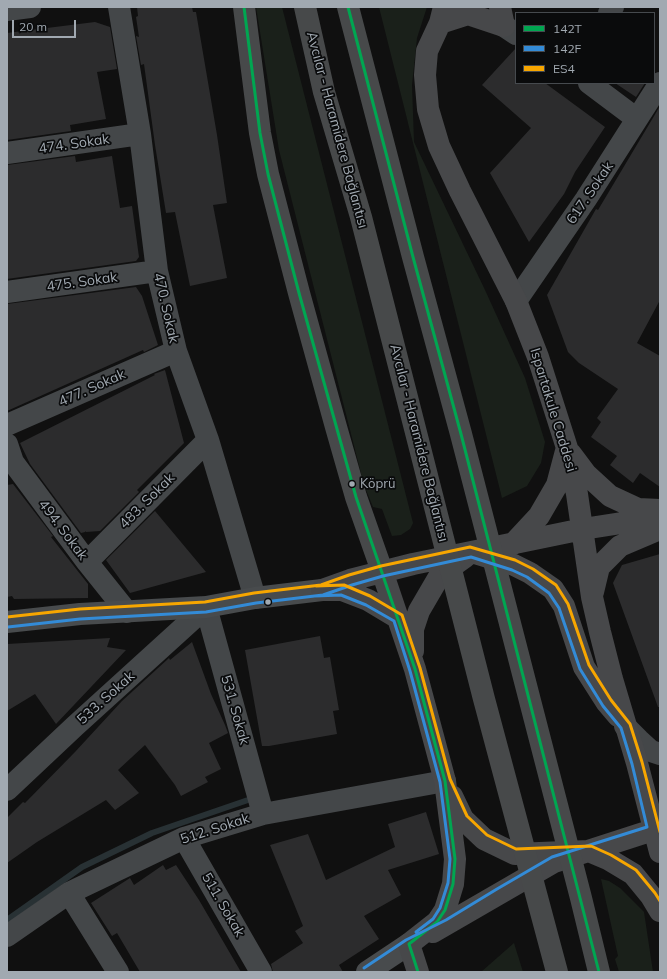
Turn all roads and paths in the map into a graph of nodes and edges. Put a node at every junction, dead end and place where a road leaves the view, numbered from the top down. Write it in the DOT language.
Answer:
graph roads {
  1 [pos="30,7"];
  2 [pos="119,7"];
  3 [pos="244,7"];
  4 [pos="305,7"];
  5 [pos="348,7"];
  6 [pos="359,7"];
  7 [pos="7,10"];
  8 [pos="470,10"];
  9 [pos="442,15"];
  10 [pos="507,22"];
  11 [pos="359,50"];
  12 [pos="660,83"];
  13 [pos="590,84"];
  14 [pos="637,120"];
  15 [pos="140,134"];
  16 [pos="7,153"];
  17 [pos="157,271"];
  18 [pos="7,292"];
  19 [pos="516,301"];
  20 [pos="176,350"];
  21 [pos="7,424"];
  22 [pos="208,440"];
  23 [pos="567,448"];
  24 [pos="9,457"];
  25 [pos="660,510"];
  26 [pos="660,516"];
  27 [pos="582,529"];
  28 [pos="660,529"];
  29 [pos="513,544"];
  30 [pos="471,552"];
  31 [pos="87,562"];
  32 [pos="382,571"];
  33 [pos="322,590"];
  34 [pos="592,597"];
  35 [pos="255,598"];
  36 [pos="206,607"];
  37 [pos="127,612"];
  38 [pos="398,618"];
  39 [pos="7,622"];
  40 [pos="415,670"];
  41 [pos="626,726"];
  42 [pos="660,754"];
  43 [pos="445,780"];
  44 [pos="9,783"];
  45 [pos="263,814"];
  46 [pos="657,829"];
  47 [pos="184,838"];
  48 [pos="589,851"];
  49 [pos="660,852"];
  50 [pos="69,893"];
  51 [pos="660,910"];
  52 [pos="7,936"];
  53 [pos="409,944"];
  54 [pos="118,972"];
  55 [pos="261,972"];
  56 [pos="367,972"];
  57 [pos="418,972"];
  58 [pos="557,972"];
  59 [pos="599,972"];
  1 -- 7 [label="street"];
  2 -- 15 [label="street, 470. Sokak"];
  3 -- 32 [label="highway"];
  4 -- 58 [label="highway, Avcılar - Haramidere Bağlantısı"];
  5 -- 11 [label="highway"];
  6 -- 11 [label="highway"];
  8 -- 9 [label="main road"];
  8 -- 10 [label="main road"];
  9 -- 19 [label="main road, Ispartakule Caddesi"];
  11 -- 59 [label="highway"];
  12 -- 14 [label="street, 617. Sokak"];
  13 -- 14 [label="street"];
  14 -- 19 [label="street, 617. Sokak"];
  15 -- 16 [label="street, 474. Sokak"];
  15 -- 17 [label="street, 470. Sokak"];
  17 -- 18 [label="street, 475. Sokak"];
  17 -- 20 [label="street, 470. Sokak"];
  19 -- 23 [label="main road, Ispartakule Caddesi"];
  20 -- 21 [label="street, 477. Sokak"];
  20 -- 22 [label="street, 470. Sokak"];
  22 -- 31 [label="street, 483. Sokak"];
  22 -- 35 [label="street, 470. Sokak"];
  23 -- 25 [label="main road"];
  23 -- 27 [label="main road, Ispartakule Caddesi"];
  23 -- 29 [label="main road"];
  24 -- 31 [label="street, 494. Sokak"];
  26 -- 27 [label="main road"];
  27 -- 29 [label="main road"];
  27 -- 34 [label="main road, Ispartakule Caddesi"];
  28 -- 34 [label="main road"];
  29 -- 30 [label="main road"];
  30 -- 32 [label="main road"];
  30 -- 40 [label="main road"];
  30 -- 41 [label="main road"];
  31 -- 37 [label="street, 494. Sokak"];
  32 -- 33 [label="main road"];
  32 -- 38 [label="main road"];
  33 -- 35 [label="main road"];
  33 -- 38 [label="main road"];
  34 -- 41 [label="main road, Ispartakule Caddesi"];
  35 -- 36 [label="main road"];
  36 -- 37 [label="main road"];
  36 -- 44 [label="street, 533. Sokak"];
  36 -- 45 [label="street, 531. Sokak"];
  37 -- 39 [label="main road"];
  38 -- 40 [label="main road"];
  40 -- 43 [label="main road"];
  41 -- 42 [label="street"];
  41 -- 46 [label="main road, Ispartakule Caddesi"];
  43 -- 45 [label="street, 512. Sokak"];
  43 -- 48 [label="main road"];
  43 -- 53 [label="main road"];
  45 -- 47 [label="street, 512. Sokak"];
  46 -- 48 [label="main road"];
  46 -- 49 [label="main road, Ispartakule Caddesi"];
  47 -- 50 [label="street, 512. Sokak"];
  47 -- 55 [label="street, 511. Sokak"];
  48 -- 51 [label="main road"];
  48 -- 53 [label="main road"];
  50 -- 52 [label="street, 512. Sokak"];
  50 -- 54 [label="street"];
  53 -- 56 [label="main road"];
  53 -- 57 [label="main road"];
}
